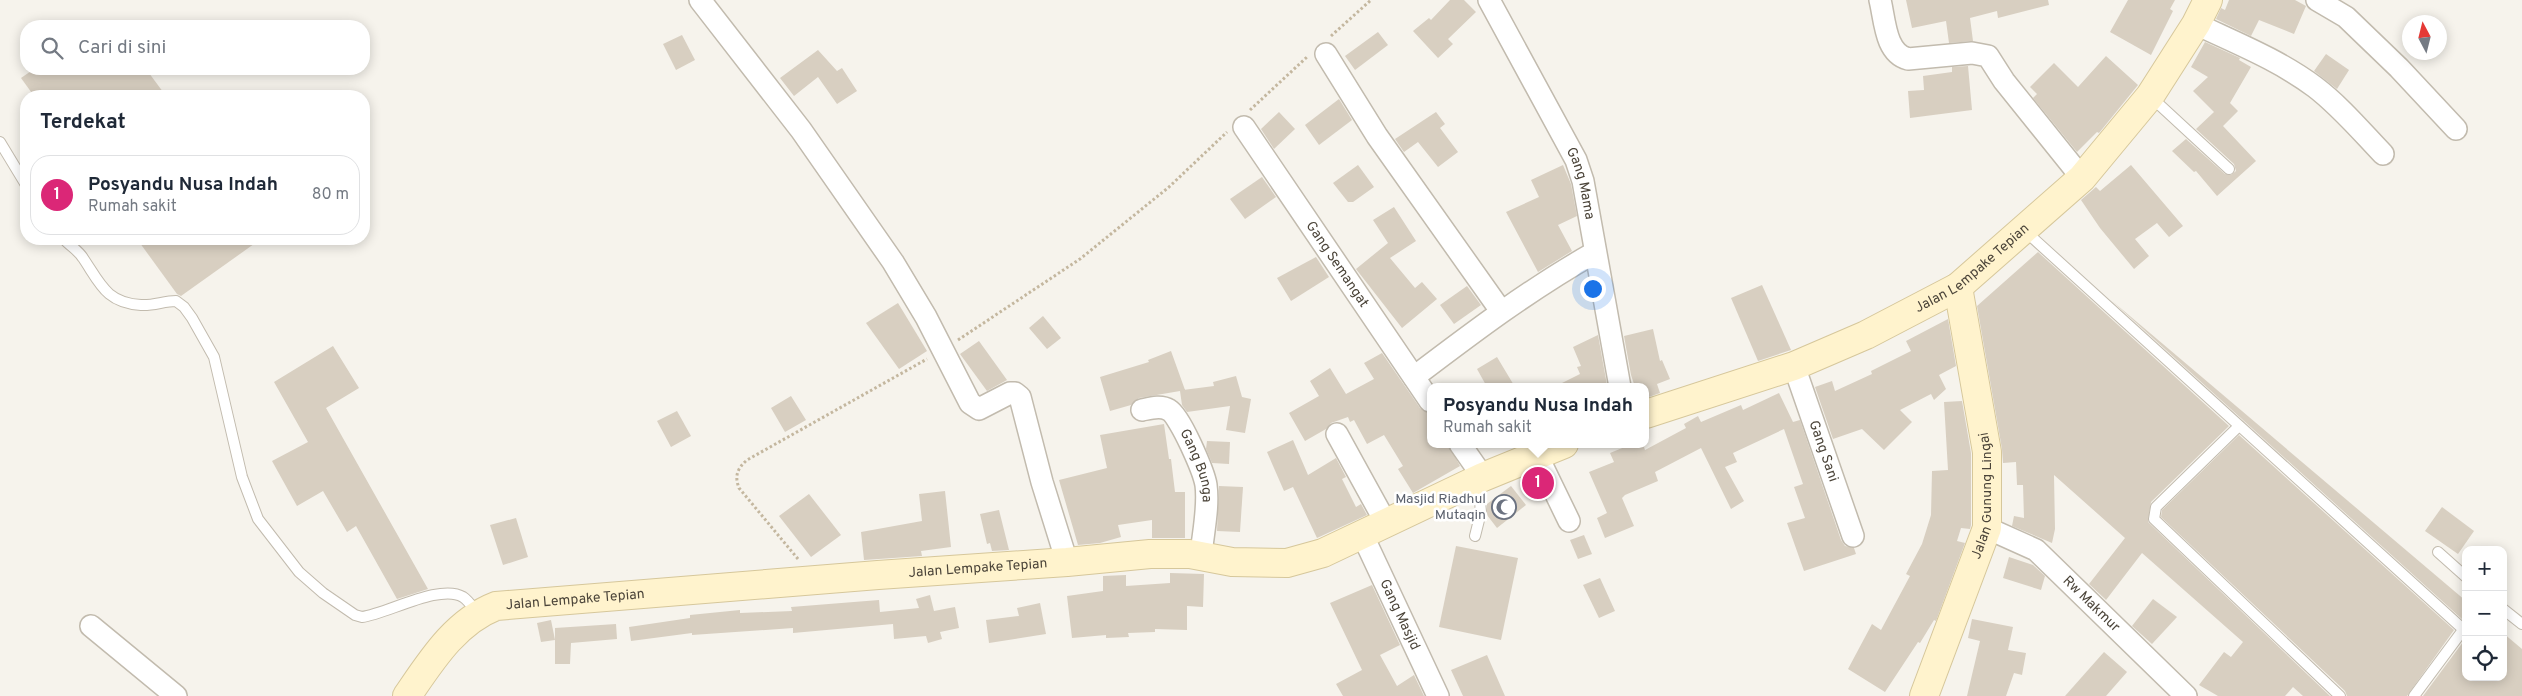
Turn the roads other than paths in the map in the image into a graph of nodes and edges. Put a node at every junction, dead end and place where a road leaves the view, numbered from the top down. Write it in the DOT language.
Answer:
graph roads {
  1 [pos="700,0"];
  2 [pos="1489,0"];
  3 [pos="1880,0"];
  4 [pos="2317,0"];
  5 [pos="2202,12"];
  6 [pos="1322,48"];
  7 [pos="2150,96"];
  8 [pos="1240,123"];
  9 [pos="2456,129"];
  10 [pos="0,142"];
  11 [pos="2383,154"];
  12 [pos="2229,169"];
  13 [pos="20,175"];
  14 [pos="2082,178"];
  15 [pos="2023,229"];
  16 [pos="70,245"];
  17 [pos="1594,253"];
  18 [pos="1958,287"];
  19 [pos="1501,311"];
  20 [pos="1794,366"];
  21 [pos="1414,377"];
  22 [pos="1619,383"];
  23 [pos="1427,396"];
  24 [pos="1142,410"];
  25 [pos="1649,413"];
  26 [pos="2239,426"];
  27 [pos="1337,434"];
  28 [pos="1462,448"];
  29 [pos="1554,448"];
  30 [pos="1537,455"];
  31 [pos="1480,478"];
  32 [pos="1569,521"];
  33 [pos="1374,528"];
  34 [pos="1986,528"];
  35 [pos="1475,536"];
  36 [pos="1853,536"];
  37 [pos="2438,552"];
  38 [pos="1201,555"];
  39 [pos="1067,562"];
  40 [pos="2462,573"];
  41 [pos="2507,613"];
  42 [pos="478,614"];
  43 [pos="2522,624"];
  44 [pos="91,626"];
  45 [pos="2462,626"];
  46 [pos="2462,631"];
  47 [pos="176,696"];
  48 [pos="407,696"];
  49 [pos="1438,696"];
  50 [pos="1924,696"];
  51 [pos="2186,696"];
  52 [pos="2340,696"];
  53 [pos="2414,696"];
  1 -- 39 [label="street"];
  2 -- 17 [label="street, Gang Mama"];
  3 -- 14 [label="street"];
  4 -- 9 [label="street"];
  5 -- 7 [label="street, Jalan Lempake Tepian"];
  5 -- 11 [label="street"];
  6 -- 19 [label="street"];
  7 -- 12 [label="lane"];
  7 -- 14 [label="street, Jalan Lempake Tepian"];
  8 -- 21 [label="street, Gang Semangat"];
  10 -- 13 [label="lane"];
  14 -- 15 [label="street, Jalan Lempake Tepian"];
  15 -- 18 [label="street, Jalan Lempake Tepian"];
  15 -- 26 [label="lane"];
  16 -- 42 [label="lane"];
  17 -- 19 [label="street"];
  17 -- 22 [label="street, Gang Mama"];
  18 -- 20 [label="street, Jalan Lempake Tepian"];
  18 -- 34 [label="street, Jalan Gunung Lingai"];
  19 -- 21 [label="street"];
  20 -- 25 [label="street, Jalan Lempake Tepian"];
  20 -- 36 [label="street, Gang Sani"];
  21 -- 23 [label="street, Gang Semangat"];
  24 -- 38 [label="street, Gang Bunga"];
  26 -- 45 [label="lane"];
  26 -- 52 [label="lane"];
  27 -- 33 [label="street, Gang Masjid"];
  28 -- 31 [label="street"];
  29 -- 30 [label="street, Jalan Lempake Tepian"];
  30 -- 31 [label="street, Jalan Lempake Tepian"];
  30 -- 32 [label="street"];
  31 -- 33 [label="street, Jalan Lempake Tepian"];
  31 -- 35 [label="lane"];
  33 -- 38 [label="street, Jalan Lempake Tepian"];
  33 -- 49 [label="street, Gang Masjid"];
  34 -- 50 [label="street, Jalan Gunung Lingai"];
  34 -- 51 [label="street, Rw Makmur"];
  37 -- 40 [label="lane"];
  38 -- 39 [label="street, Jalan Lempake Tepian"];
  39 -- 42 [label="street, Jalan Lempake Tepian"];
  41 -- 43 [label="lane"];
  42 -- 48 [label="street, Jalan Lempake Tepian"];
  44 -- 47 [label="street"];
  46 -- 53 [label="lane"];
}
